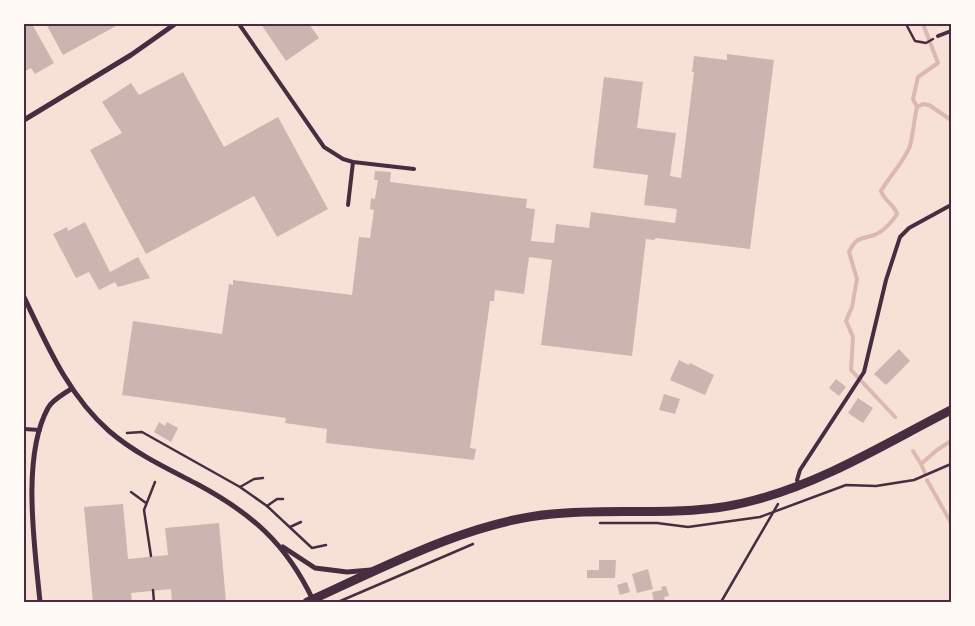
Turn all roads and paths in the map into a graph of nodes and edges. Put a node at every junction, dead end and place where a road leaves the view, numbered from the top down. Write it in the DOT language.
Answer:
graph roads {
  1 [pos="175,24"];
  2 [pos="238,24"];
  3 [pos="906,24"];
  4 [pos="951,32"];
  5 [pos="938,36"];
  6 [pos="926,43"];
  7 [pos="24,120"];
  8 [pos="353,162"];
  9 [pos="414,169"];
  10 [pos="348,205"];
  11 [pos="951,205"];
  12 [pos="24,297"];
  13 [pos="72,389"];
  14 [pos="951,410"];
  15 [pos="24,429"];
  16 [pos="40,430"];
  17 [pos="127,433"];
  18 [pos="951,466"];
  19 [pos="263,478"];
  20 [pos="156,482"];
  21 [pos="799,486"];
  22 [pos="240,487"];
  23 [pos="131,492"];
  24 [pos="283,500"];
  25 [pos="146,503"];
  26 [pos="267,506"];
  27 [pos="775,512"];
  28 [pos="301,522"];
  29 [pos="592,523"];
  30 [pos="290,527"];
  31 [pos="482,540"];
  32 [pos="279,545"];
  33 [pos="326,545"];
  34 [pos="151,556"];
  35 [pos="384,568"];
  36 [pos="153,590"];
  37 [pos="310,601"];
  38 [pos="40,602"];
  39 [pos="154,602"];
  40 [pos="338,602"];
  41 [pos="721,602"];
  1 -- 7 [label="street"];
  2 -- 8 [label="lane"];
  3 -- 6 [label="path"];
  4 -- 5 [label="lane"];
  8 -- 9 [label="lane"];
  8 -- 10 [label="lane"];
  11 -- 21 [label="lane"];
  12 -- 13 [label="street"];
  13 -- 16 [label="street"];
  13 -- 32 [label="street"];
  14 -- 21 [label="street"];
  15 -- 16 [label="lane"];
  16 -- 38 [label="street"];
  17 -- 22 [label="path"];
  18 -- 27 [label="path"];
  19 -- 22 [label="path"];
  20 -- 25 [label="path"];
  21 -- 35 [label="street"];
  22 -- 26 [label="path"];
  23 -- 25 [label="path"];
  24 -- 26 [label="path"];
  25 -- 34 [label="path"];
  26 -- 30 [label="path"];
  27 -- 29 [label="path"];
  27 -- 41 [label="path"];
  28 -- 30 [label="path"];
  30 -- 33 [label="path"];
  31 -- 40 [label="path"];
  32 -- 35 [label="street"];
  32 -- 37 [label="street"];
  35 -- 37 [label="street"];
  36 -- 39 [label="path"];
}
